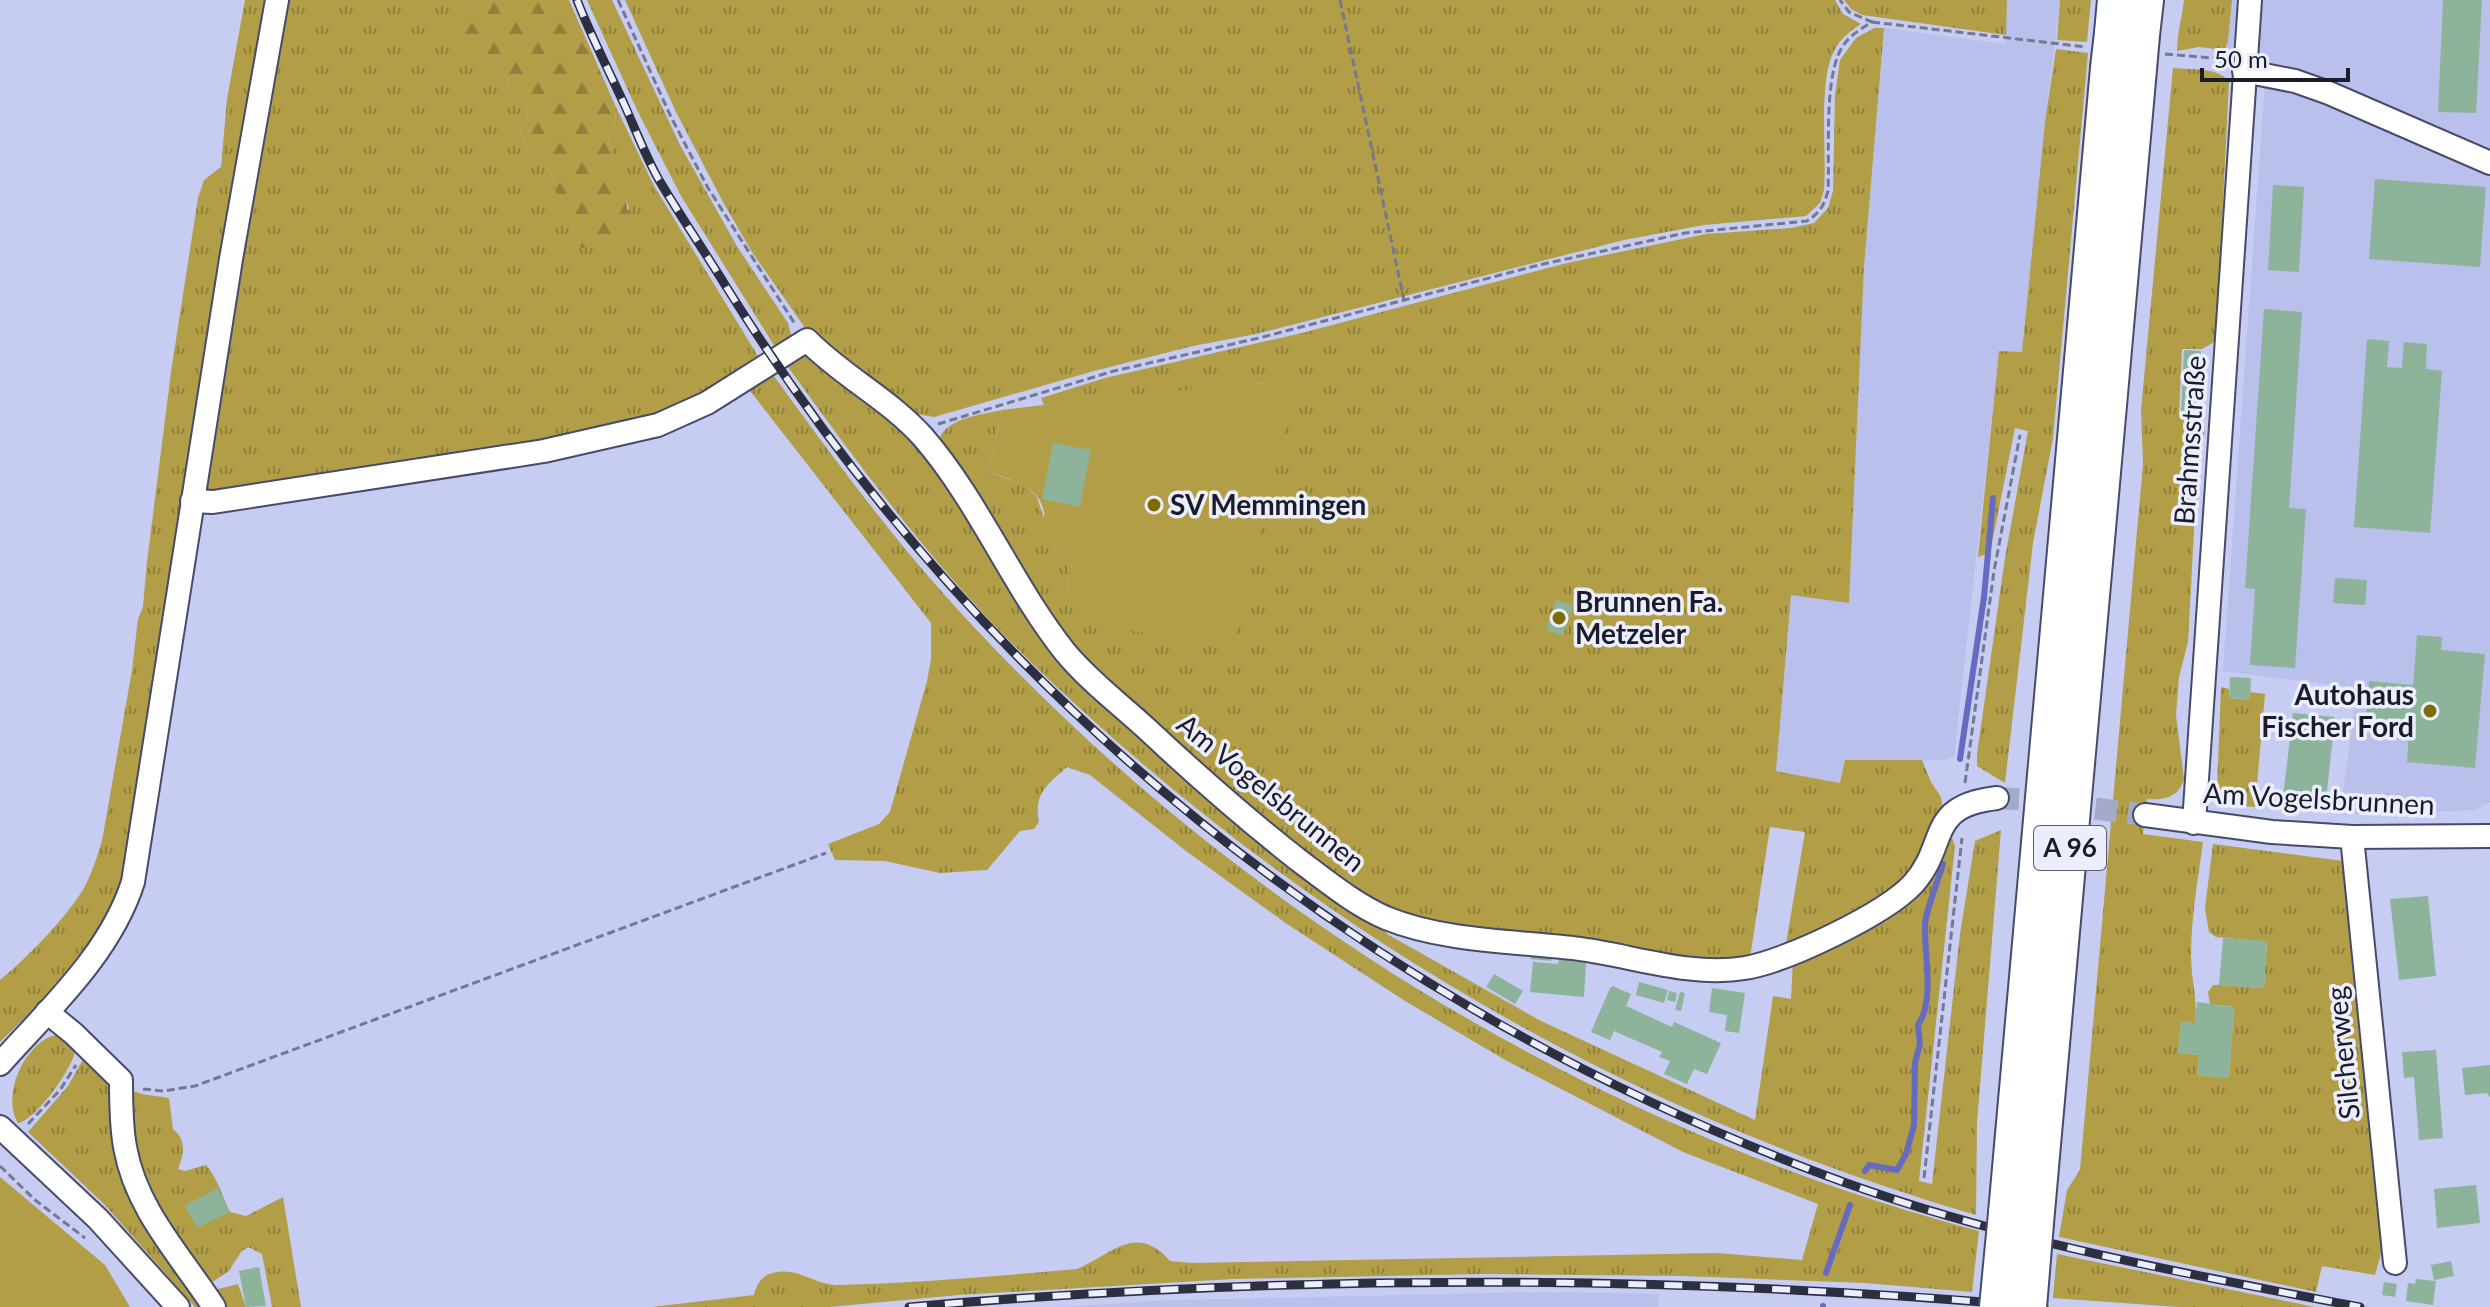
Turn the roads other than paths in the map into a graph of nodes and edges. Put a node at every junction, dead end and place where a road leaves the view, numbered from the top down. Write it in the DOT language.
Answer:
graph roads {
  1 [pos="277,0"];
  2 [pos="2146,0"];
  3 [pos="2250,0"];
  4 [pos="2124,44"];
  5 [pos="2244,66"];
  6 [pos="2490,163"];
  7 [pos="192,501"];
  8 [pos="1997,798"];
  9 [pos="2145,815"];
  10 [pos="2194,823"];
  11 [pos="2490,836"];
  12 [pos="2352,837"];
  13 [pos="47,1012"];
  14 [pos="0,1064"];
  15 [pos="0,1127"];
  16 [pos="2021,1218"];
  17 [pos="2395,1263"];
  18 [pos="178,1307"];
  19 [pos="214,1307"];
  20 [pos="1997,1307"];
  21 [pos="2029,1307"];
  1 -- 7 [label="street"];
  2 -- 4 [label="highway, A 96"];
  3 -- 5 [label="street, Brahmsstraße"];
  4 -- 16 [label="highway, A 96"];
  5 -- 6 [label="street"];
  5 -- 10 [label="street, Brahmsstraße"];
  7 -- 8 [label="street, Am Vogelsbrunnen"];
  7 -- 13 [label="street"];
  9 -- 10 [label="street, Am Vogelsbrunnen"];
  10 -- 12 [label="street, Am Vogelsbrunnen"];
  11 -- 12 [label="street, Am Vogelsbrunnen"];
  12 -- 17 [label="street, Silcherweg"];
  13 -- 14 [label="street"];
  13 -- 19 [label="street"];
  15 -- 18 [label="street"];
  16 -- 20 [label="highway, A 96, bridge"];
  16 -- 21 [label="highway, A 96, bridge"];
}
